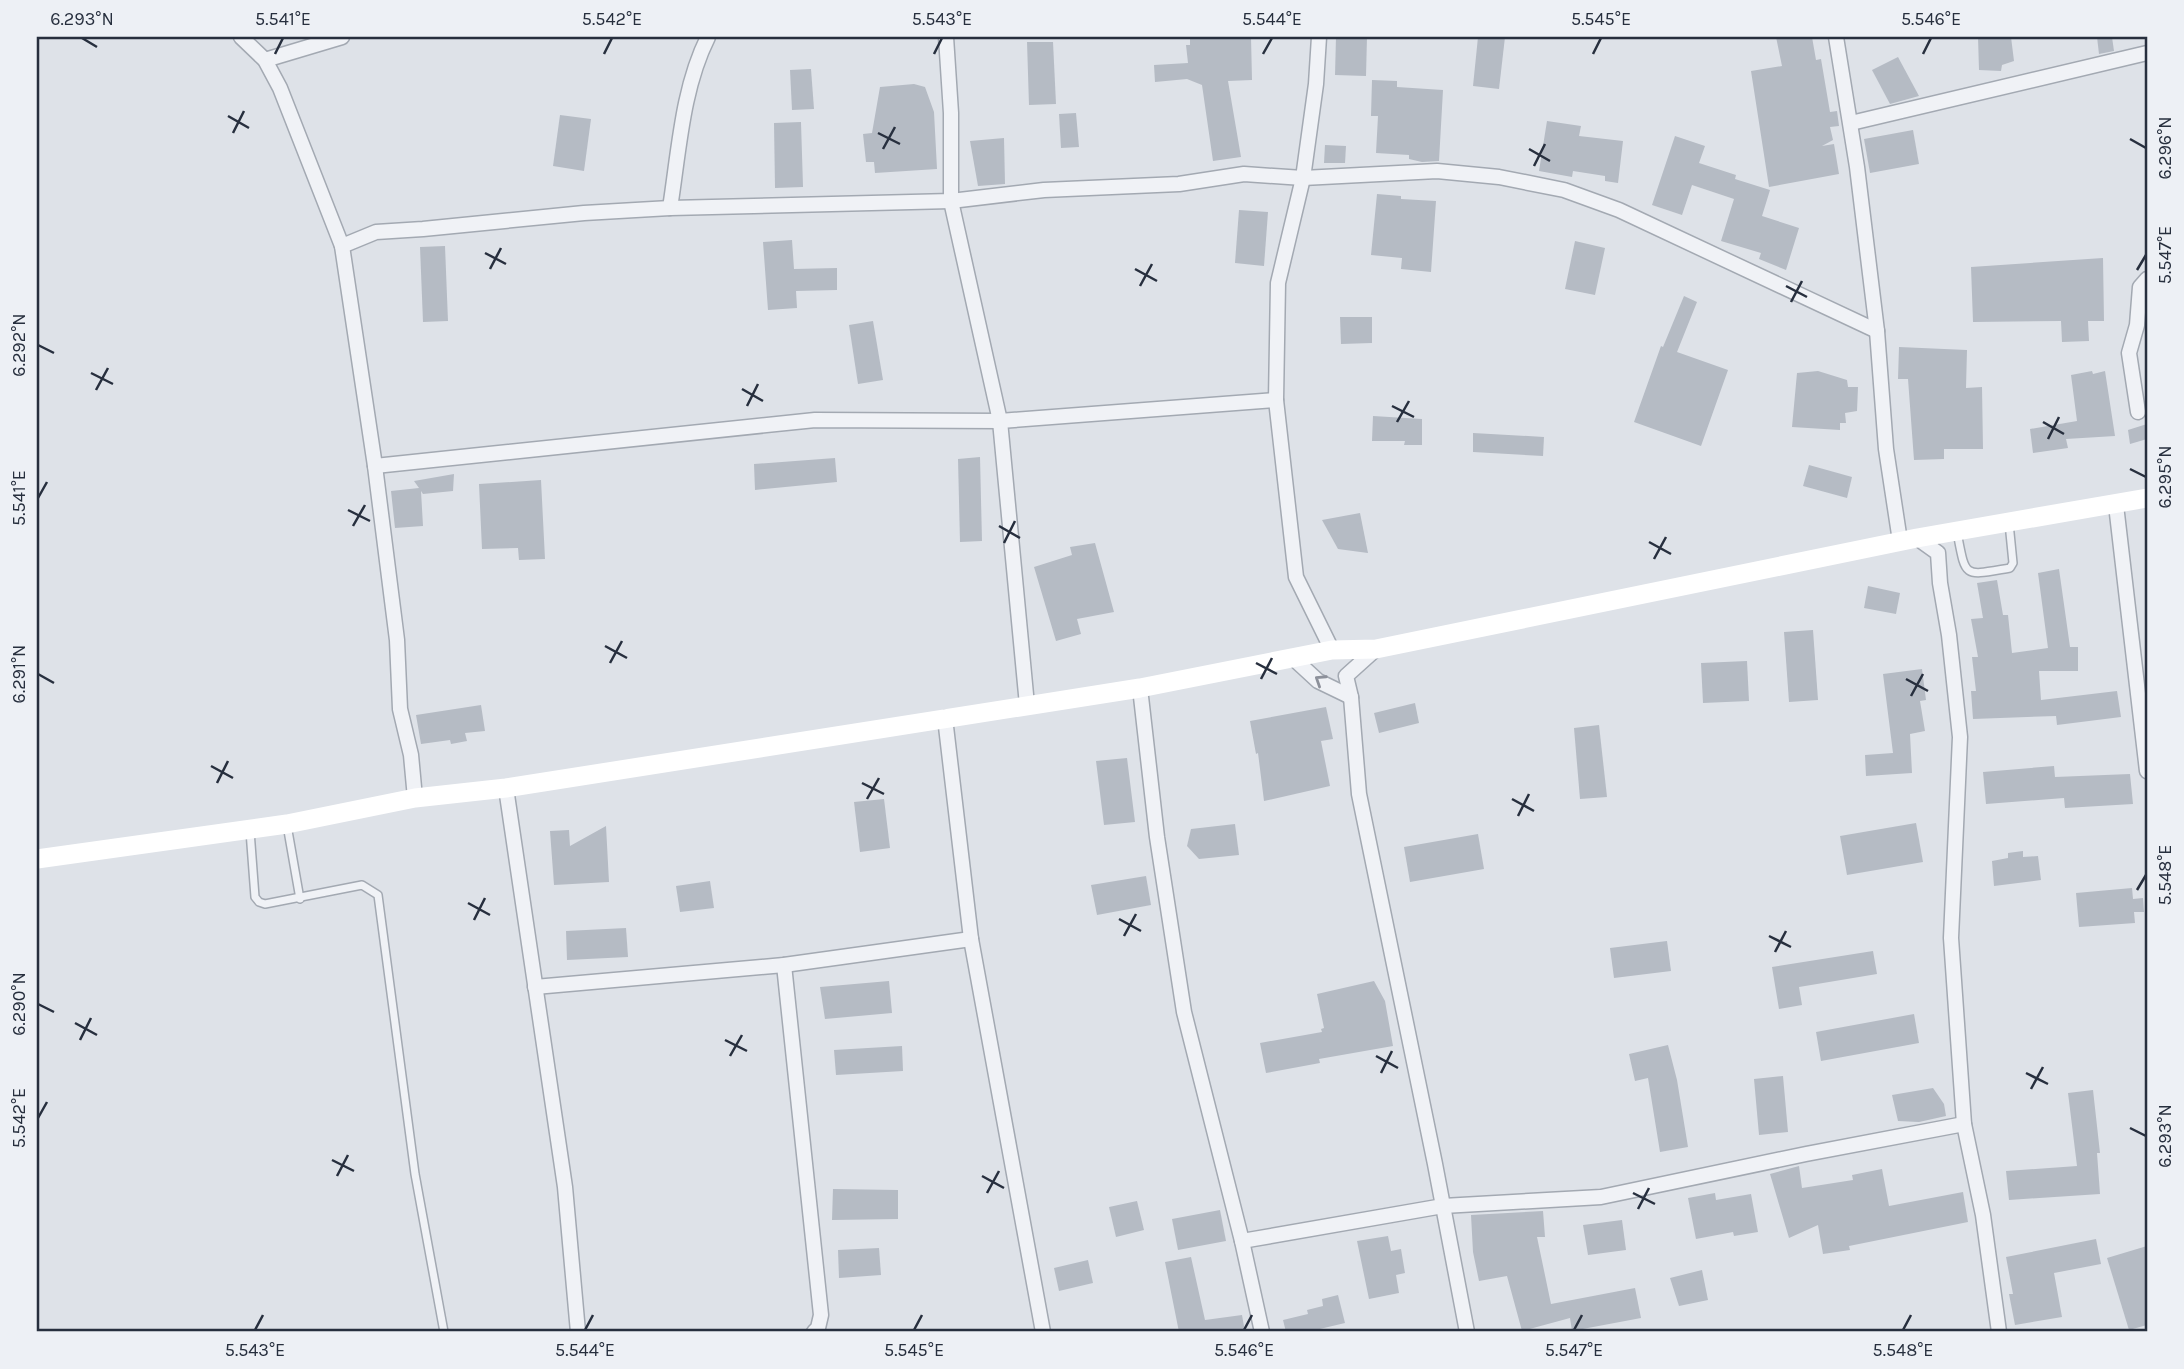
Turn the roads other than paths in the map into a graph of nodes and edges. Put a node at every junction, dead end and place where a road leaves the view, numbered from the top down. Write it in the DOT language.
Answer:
graph roads {
  1 [pos="241,37"];
  2 [pos="342,37"];
  3 [pos="708,37"];
  4 [pos="946,37"];
  5 [pos="1319,37"];
  6 [pos="1836,37"];
  7 [pos="2147,53"];
  8 [pos="265,60"];
  9 [pos="1851,123"];
  10 [pos="1303,178"];
  11 [pos="950,201"];
  12 [pos="670,208"];
  13 [pos="342,246"];
  14 [pos="2147,279"];
  15 [pos="1877,331"];
  16 [pos="1276,400"];
  17 [pos="2138,412"];
  18 [pos="1000,421"];
  19 [pos="375,466"];
  20 [pos="2147,498"];
  21 [pos="2116,505"];
  22 [pos="2009,523"];
  23 [pos="1956,531"];
  24 [pos="1909,540"];
  25 [pos="1376,649"];
  26 [pos="1332,650"];
  27 [pos="1293,658"];
  28 [pos="1140,688"];
  29 [pos="1351,697"];
  30 [pos="1027,705"];
  31 [pos="945,718"];
  32 [pos="2147,771"];
  33 [pos="506,788"];
  34 [pos="415,798"];
  35 [pos="287,824"];
  36 [pos="250,830"];
  37 [pos="37,859"];
  38 [pos="300,899"];
  39 [pos="971,939"];
  40 [pos="785,965"];
  41 [pos="535,987"];
  42 [pos="1964,1124"];
  43 [pos="1443,1206"];
  44 [pos="1242,1241"];
  45 [pos="444,1332"];
  46 [pos="578,1332"];
  47 [pos="814,1332"];
  48 [pos="1043,1332"];
  49 [pos="1262,1332"];
  50 [pos="1467,1332"];
  51 [pos="1999,1332"];
  1 -- 8 [label="street"];
  2 -- 8 [label="street"];
  3 -- 12 [label="street"];
  4 -- 11 [label="street"];
  5 -- 10 [label="street"];
  6 -- 9 [label="street"];
  7 -- 9 [label="street"];
  8 -- 13 [label="street"];
  9 -- 15 [label="street"];
  10 -- 11 [label="street"];
  10 -- 15 [label="street"];
  10 -- 16 [label="street"];
  11 -- 12 [label="street"];
  11 -- 18 [label="street"];
  12 -- 13 [label="street"];
  13 -- 19 [label="street"];
  14 -- 17 [label="street"];
  15 -- 24 [label="street"];
  16 -- 18 [label="street"];
  16 -- 26 [label="street"];
  18 -- 19 [label="street"];
  18 -- 30 [label="street"];
  19 -- 34 [label="street"];
  20 -- 21 [label="main road"];
  21 -- 22 [label="main road"];
  21 -- 32 [label="street"];
  22 -- 23 [label="main road"];
  22 -- 23 [label="lane"];
  23 -- 24 [label="main road"];
  24 -- 25 [label="main road"];
  24 -- 42 [label="street"];
  25 -- 26 [label="main road"];
  25 -- 29 [label="street"];
  26 -- 27 [label="main road"];
  27 -- 28 [label="main road"];
  29 -- 27 [label="street, one-way"];
  28 -- 30 [label="main road"];
  28 -- 44 [label="street"];
  29 -- 43 [label="street"];
  30 -- 31 [label="main road"];
  31 -- 33 [label="main road"];
  31 -- 39 [label="street"];
  33 -- 34 [label="main road"];
  33 -- 41 [label="street"];
  34 -- 35 [label="main road"];
  35 -- 36 [label="main road"];
  35 -- 38 [label="lane"];
  36 -- 37 [label="main road"];
  36 -- 38 [label="lane"];
  38 -- 45 [label="lane"];
  39 -- 40 [label="street"];
  39 -- 48 [label="street"];
  40 -- 41 [label="street"];
  40 -- 47 [label="street"];
  41 -- 46 [label="street"];
  42 -- 43 [label="street"];
  42 -- 51 [label="street"];
  43 -- 44 [label="street"];
  43 -- 50 [label="street"];
  44 -- 49 [label="street"];
}
